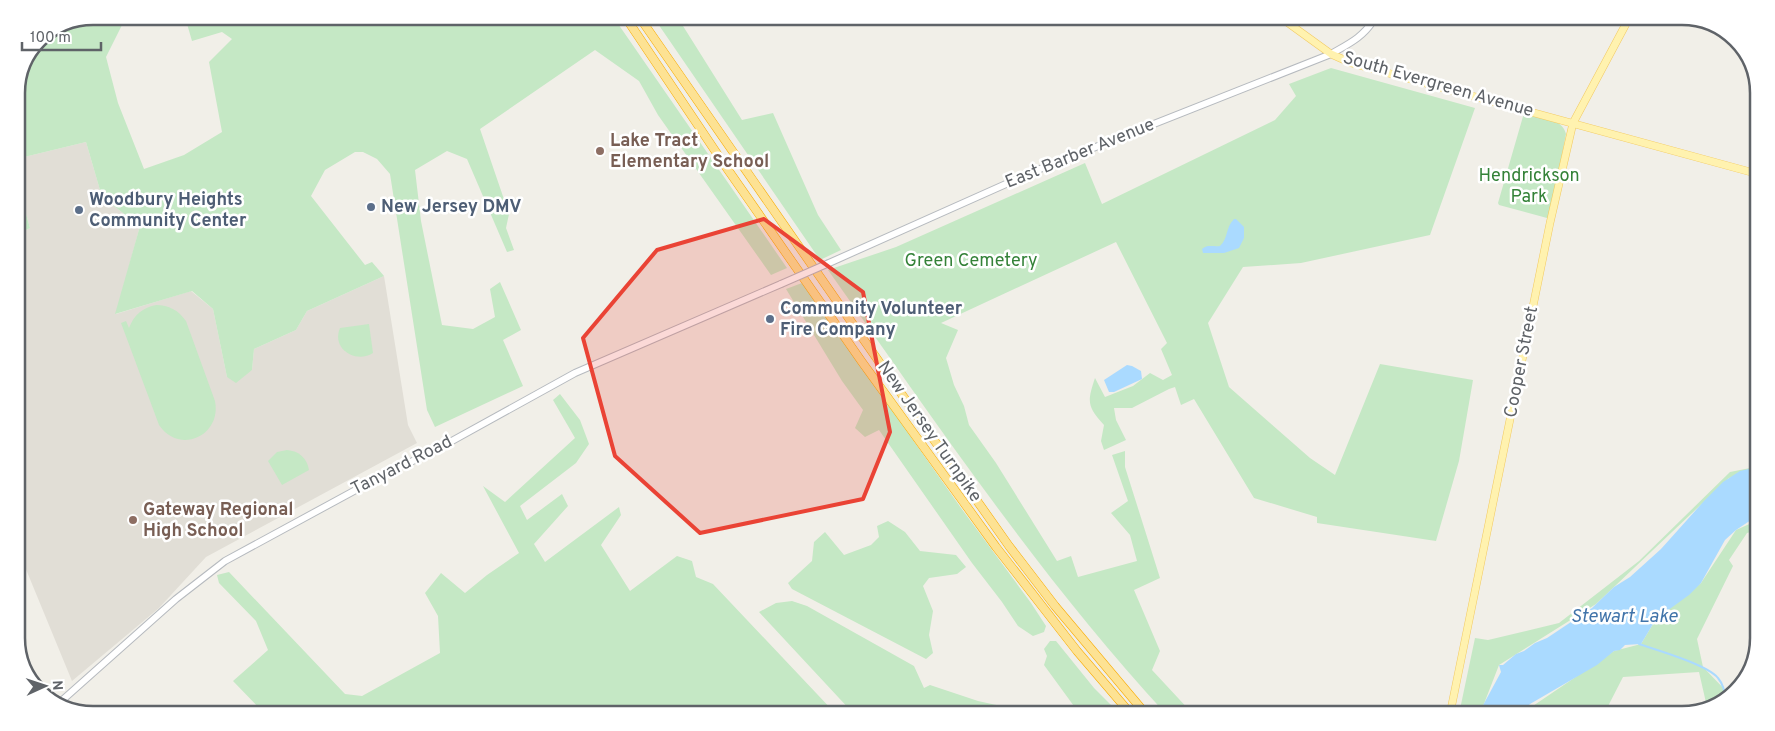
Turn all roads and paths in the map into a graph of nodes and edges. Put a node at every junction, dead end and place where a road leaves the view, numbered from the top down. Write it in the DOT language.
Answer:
graph roads {
  1 [pos="631,25"];
  2 [pos="645,25"];
  3 [pos="1291,25"];
  4 [pos="1370,25"];
  5 [pos="1626,25"];
  6 [pos="1330,54"];
  7 [pos="1573,123"];
  8 [pos="1750,172"];
  9 [pos="781,284"];
  10 [pos="63,699"];
  11 [pos="1124,706"];
  12 [pos="1139,706"];
  13 [pos="1452,706"];
  1 -- 11 [label="highway, New Jersey Turnpike"];
  2 -- 12 [label="highway, New Jersey Turnpike"];
  3 -- 6 [label="main road, South Evergreen Avenue"];
  4 -- 6 [label="street, East Barber Avenue"];
  5 -- 7 [label="main road, Cooper Street"];
  6 -- 7 [label="main road, South Evergreen Avenue"];
  6 -- 9 [label="street, East Barber Avenue, bridge"];
  7 -- 8 [label="main road, South Evergreen Avenue"];
  7 -- 13 [label="main road, Cooper Street"];
  9 -- 10 [label="street, Tanyard Road"];
}
